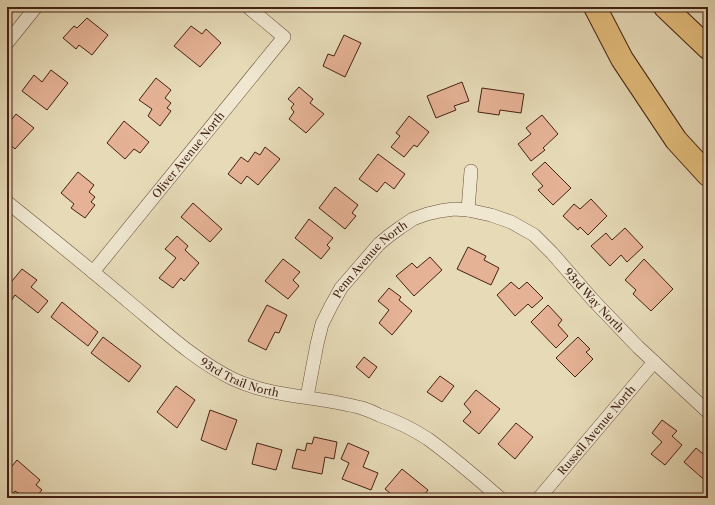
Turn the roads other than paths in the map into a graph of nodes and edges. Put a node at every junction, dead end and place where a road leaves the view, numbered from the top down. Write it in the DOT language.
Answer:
graph roads {
  1 [pos="36,7"];
  2 [pos="248,7"];
  3 [pos="595,7"];
  4 [pos="665,7"];
  5 [pos="7,42"];
  6 [pos="708,48"];
  7 [pos="471,172"];
  8 [pos="708,175"];
  9 [pos="7,202"];
  10 [pos="468,210"];
  11 [pos="93,272"];
  12 [pos="654,362"];
  13 [pos="307,397"];
  14 [pos="708,412"];
  15 [pos="500,498"];
  16 [pos="540,498"];
  1 -- 5 [label="street"];
  2 -- 11 [label="street, Oliver Avenue North"];
  3 -- 8 [label="highway"];
  4 -- 6 [label="highway"];
  7 -- 10 [label="street"];
  9 -- 11 [label="street, 93rd Trail North"];
  10 -- 12 [label="street, 93rd Way North"];
  10 -- 13 [label="street, Penn Avenue North"];
  11 -- 13 [label="street, 93rd Trail North"];
  12 -- 14 [label="street, 93rd Way North"];
  12 -- 16 [label="street, Russell Avenue North"];
  13 -- 15 [label="street, 93rd Trail North"];
}
